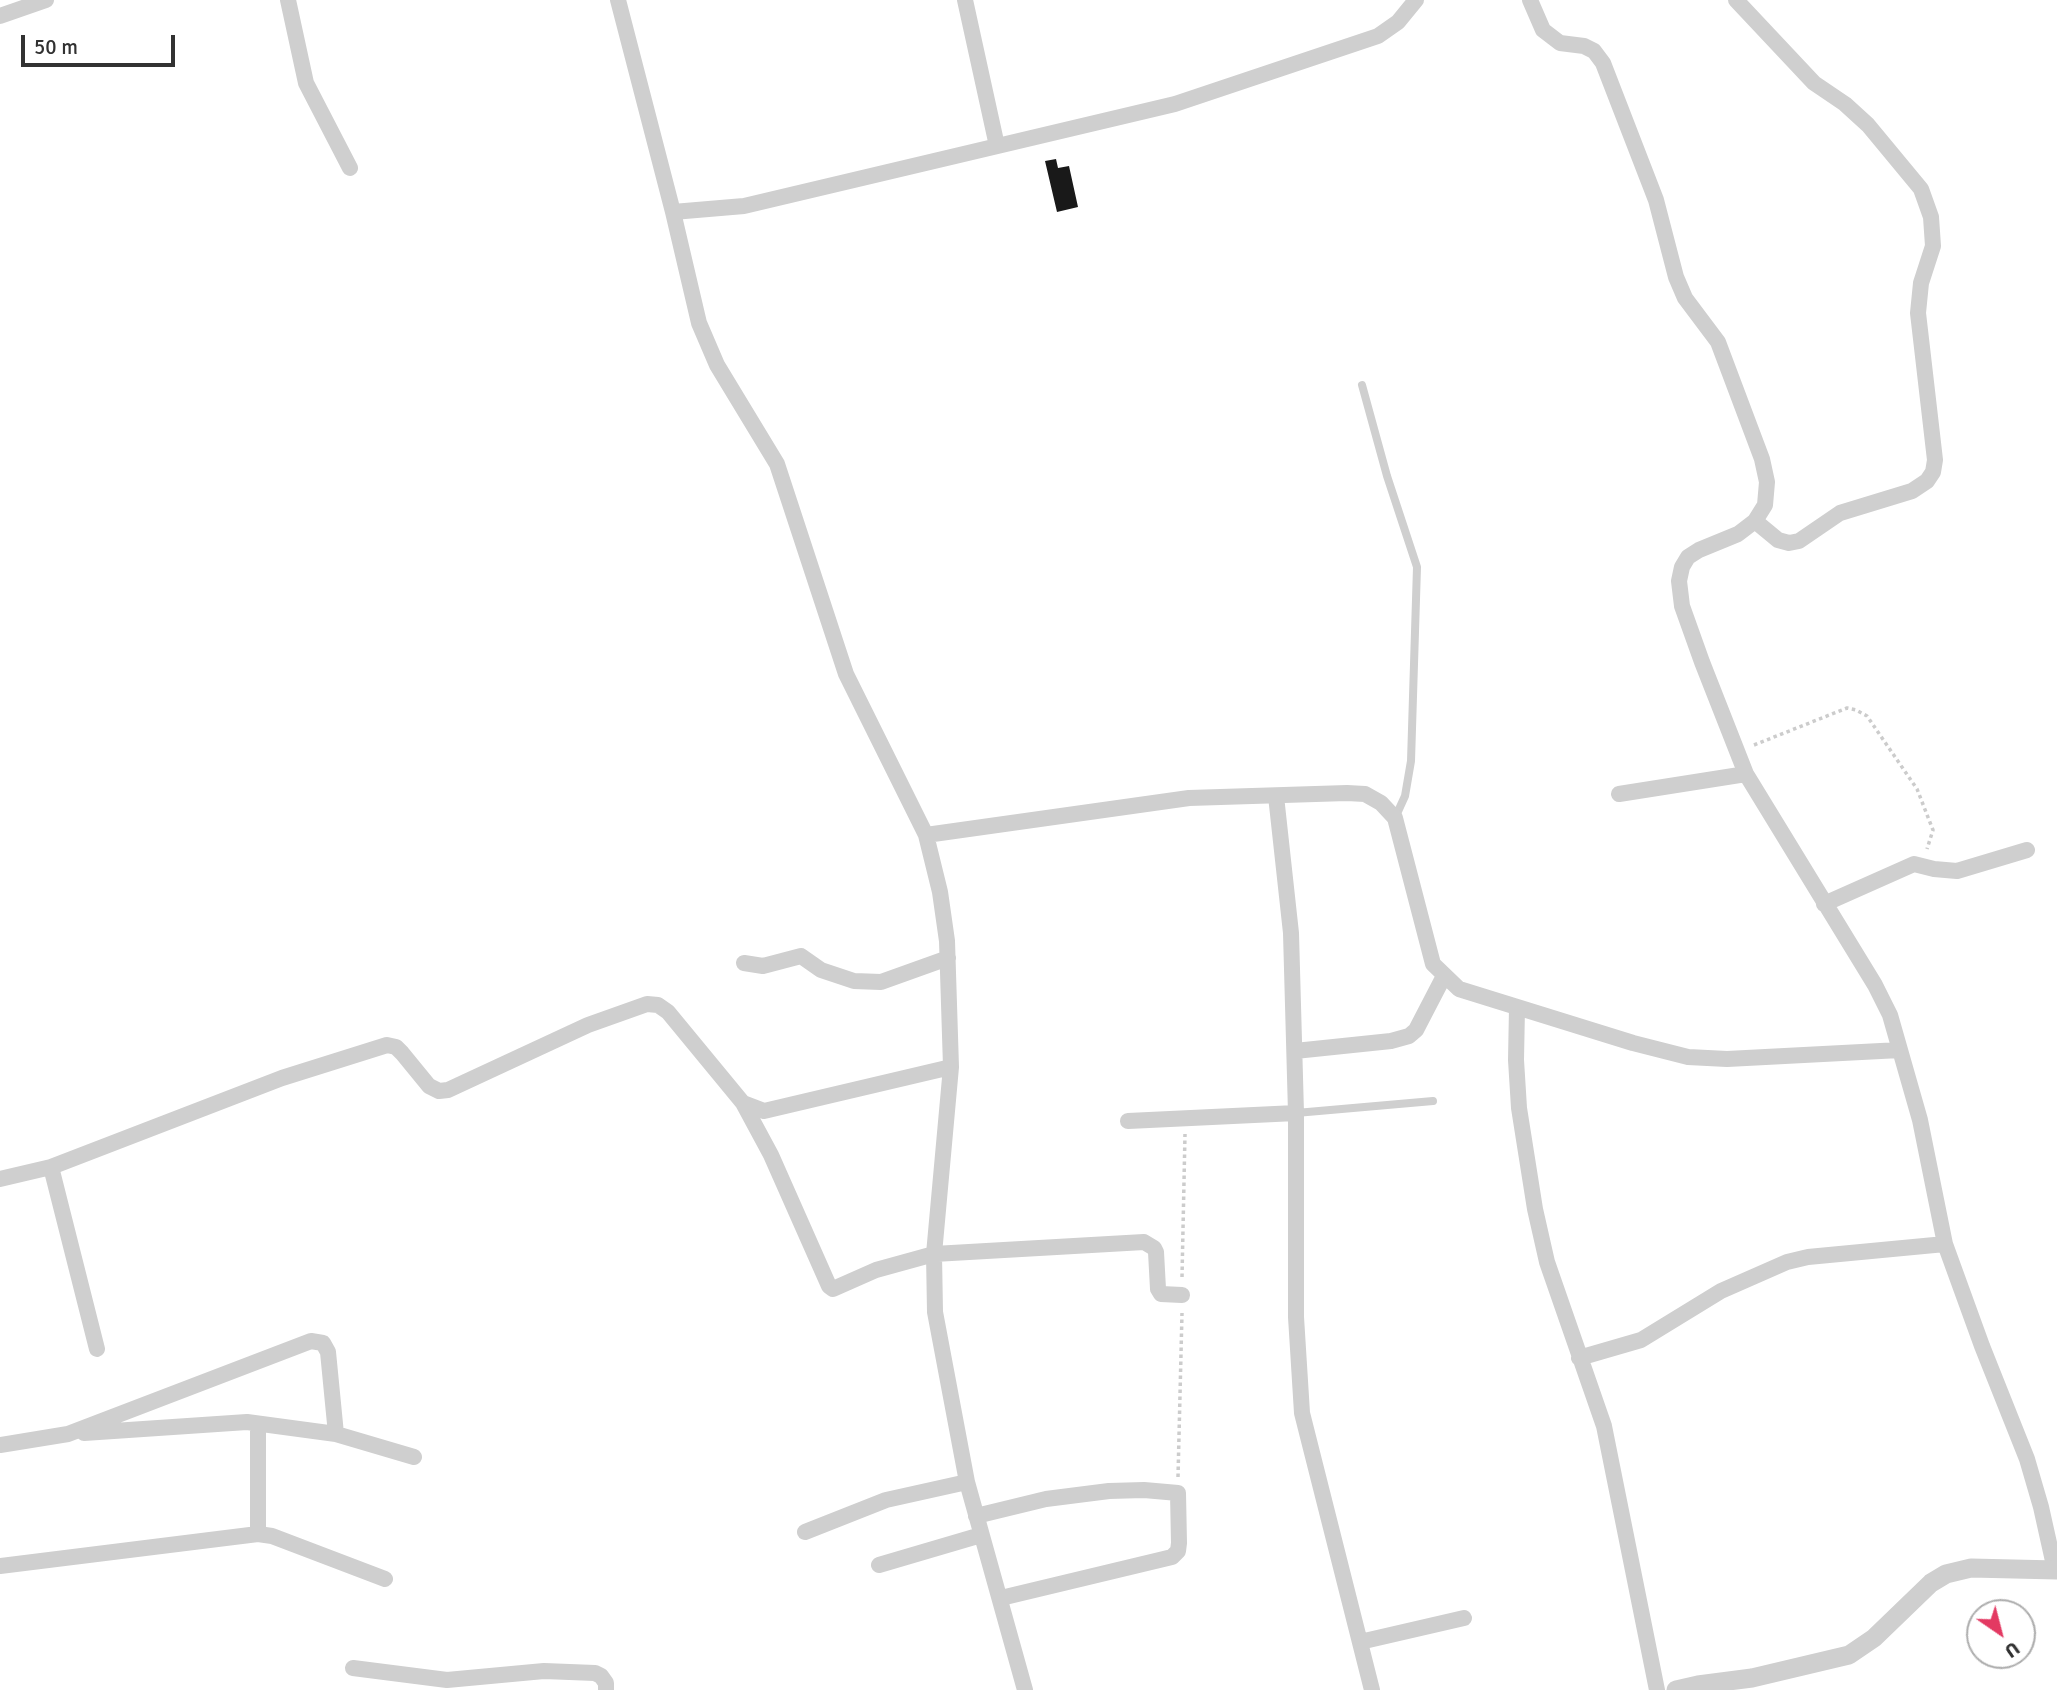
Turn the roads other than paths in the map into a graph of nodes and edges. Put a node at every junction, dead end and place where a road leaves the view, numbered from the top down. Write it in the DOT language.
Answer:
graph roads {
  1 [pos="46,0"];
  2 [pos="288,0"];
  3 [pos="618,0"];
  4 [pos="965,0"];
  5 [pos="1416,0"];
  6 [pos="1530,0"];
  7 [pos="1736,0"];
  8 [pos="0,16"];
  9 [pos="997,146"];
  10 [pos="350,168"];
  11 [pos="673,212"];
  12 [pos="1362,385"];
  13 [pos="1755,522"];
  14 [pos="1746,774"];
  15 [pos="1619,794"];
  16 [pos="1276,796"];
  17 [pos="1395,818"];
  18 [pos="926,835"];
  19 [pos="2027,850"];
  20 [pos="1824,904"];
  21 [pos="948,958"];
  22 [pos="744,963"];
  23 [pos="1444,976"];
  24 [pos="1517,1008"];
  25 [pos="1900,1050"];
  26 [pos="1295,1051"];
  27 [pos="951,1067"];
  28 [pos="1433,1101"];
  29 [pos="743,1103"];
  30 [pos="1296,1113"];
  31 [pos="1128,1121"];
  32 [pos="51,1167"];
  33 [pos="0,1179"];
  34 [pos="1945,1244"];
  35 [pos="934,1254"];
  36 [pos="1182,1295"];
  37 [pos="97,1349"];
  38 [pos="1579,1358"];
  39 [pos="258,1424"];
  40 [pos="68,1434"];
  41 [pos="336,1434"];
  42 [pos="0,1445"];
  43 [pos="414,1457"];
  44 [pos="967,1482"];
  45 [pos="976,1516"];
  46 [pos="805,1532"];
  47 [pos="258,1534"];
  48 [pos="981,1535"];
  49 [pos="878,1564"];
  50 [pos="0,1566"];
  51 [pos="2056,1570"];
  52 [pos="385,1579"];
  53 [pos="1001,1598"];
  54 [pos="1464,1618"];
  55 [pos="1360,1642"];
  56 [pos="353,1668"];
  57 [pos="1753,1684"];
  58 [pos="447,1685"];
  59 [pos="606,1690"];
  60 [pos="1025,1690"];
  61 [pos="1372,1690"];
  62 [pos="1657,1690"];
  63 [pos="1676,1690"];
  1 -- 8 [label="street"];
  2 -- 10 [label="street"];
  3 -- 11 [label="street"];
  4 -- 9 [label="street"];
  5 -- 9 [label="street"];
  6 -- 13 [label="street"];
  7 -- 13 [label="street"];
  9 -- 11 [label="street"];
  11 -- 18 [label="street"];
  12 -- 17 [label="lane"];
  13 -- 14 [label="street"];
  14 -- 15 [label="street"];
  14 -- 20 [label="street"];
  16 -- 17 [label="street"];
  16 -- 18 [label="street"];
  16 -- 26 [label="street"];
  17 -- 23 [label="street"];
  18 -- 21 [label="street"];
  19 -- 20 [label="street"];
  20 -- 25 [label="street"];
  21 -- 22 [label="street"];
  21 -- 27 [label="street"];
  23 -- 24 [label="street"];
  23 -- 26 [label="street"];
  24 -- 25 [label="street"];
  24 -- 38 [label="street"];
  25 -- 34 [label="street"];
  26 -- 30 [label="street"];
  27 -- 29 [label="street"];
  27 -- 35 [label="street"];
  28 -- 30 [label="lane"];
  29 -- 32 [label="street"];
  29 -- 35 [label="street"];
  30 -- 31 [label="street"];
  30 -- 55 [label="street"];
  32 -- 33 [label="street"];
  32 -- 37 [label="street"];
  34 -- 38 [label="street"];
  34 -- 51 [label="street"];
  35 -- 36 [label="street"];
  35 -- 44 [label="street"];
  38 -- 62 [label="street"];
  39 -- 40 [label="street"];
  39 -- 41 [label="street"];
  39 -- 47 [label="street"];
  40 -- 41 [label="street"];
  40 -- 42 [label="street"];
  41 -- 43 [label="street"];
  44 -- 45 [label="street"];
  44 -- 46 [label="street"];
  45 -- 48 [label="street"];
  45 -- 53 [label="street"];
  47 -- 50 [label="street"];
  47 -- 52 [label="street"];
  48 -- 49 [label="street"];
  48 -- 53 [label="street"];
  51 -- 57 [label="street"];
  53 -- 60 [label="street"];
  54 -- 55 [label="street"];
  55 -- 61 [label="street"];
  56 -- 58 [label="street"];
  57 -- 63 [label="street"];
  58 -- 59 [label="street"];
}
